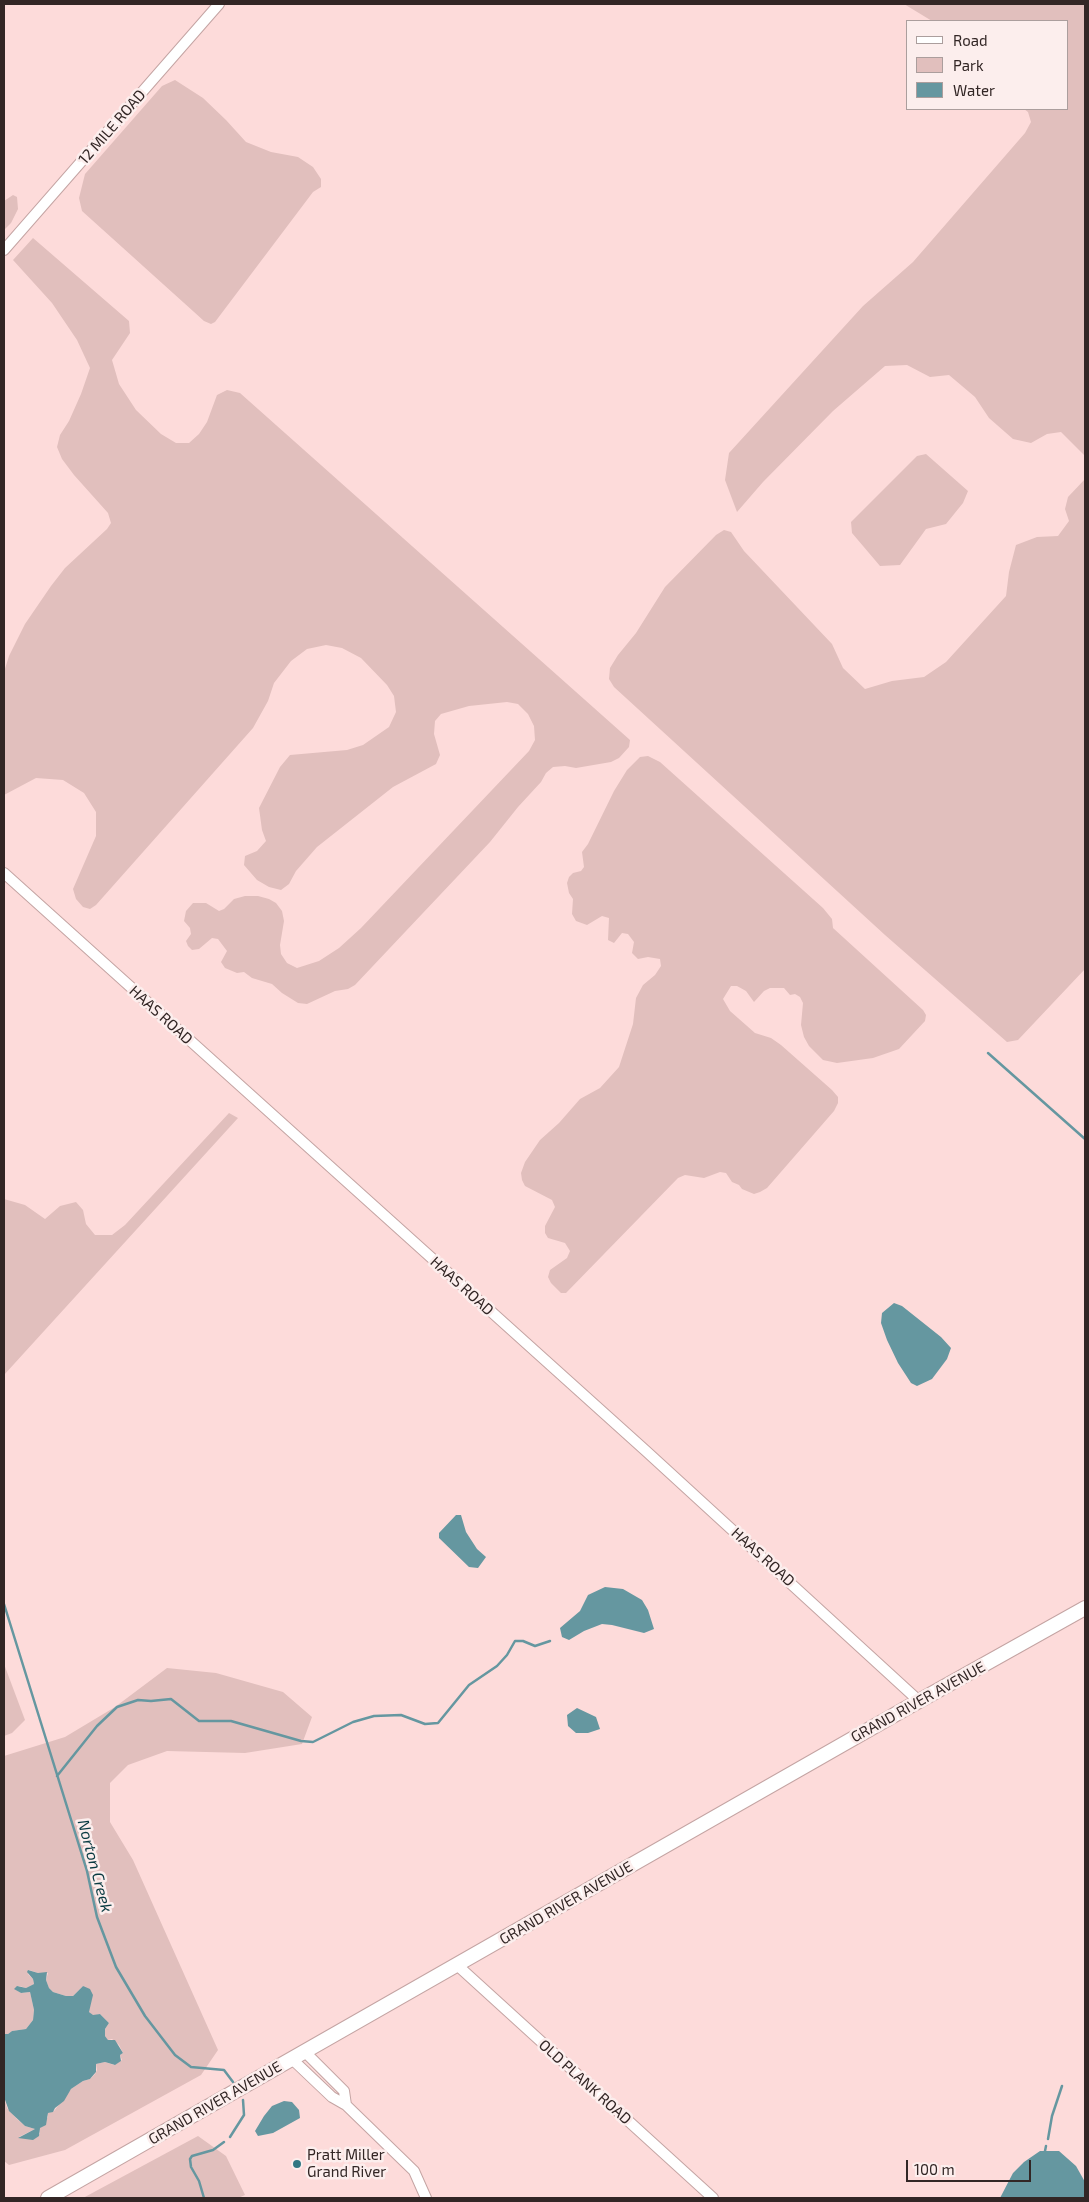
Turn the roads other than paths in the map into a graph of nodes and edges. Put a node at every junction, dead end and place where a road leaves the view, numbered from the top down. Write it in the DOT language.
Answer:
graph roads {
  1 [pos="219,4"];
  2 [pos="4,250"];
  3 [pos="4,873"];
  4 [pos="1085,1608"];
  5 [pos="919,1701"];
  6 [pos="457,1965"];
  7 [pos="305,2052"];
  8 [pos="292,2059"];
  9 [pos="346,2105"];
  10 [pos="48,2198"];
  11 [pos="426,2198"];
  12 [pos="713,2198"];
  1 -- 2 [label="street, 12 MILE ROAD"];
  3 -- 5 [label="street, HAAS ROAD"];
  4 -- 5 [label="main road, GRAND RIVER AVENUE"];
  5 -- 6 [label="main road, GRAND RIVER AVENUE"];
  6 -- 7 [label="main road, GRAND RIVER AVENUE"];
  6 -- 12 [label="street, OLD PLANK ROAD"];
  7 -- 8 [label="main road, GRAND RIVER AVENUE"];
  7 -- 9 [label="street"];
  8 -- 9 [label="street"];
  8 -- 10 [label="main road, GRAND RIVER AVENUE"];
  9 -- 11 [label="street"];
}
